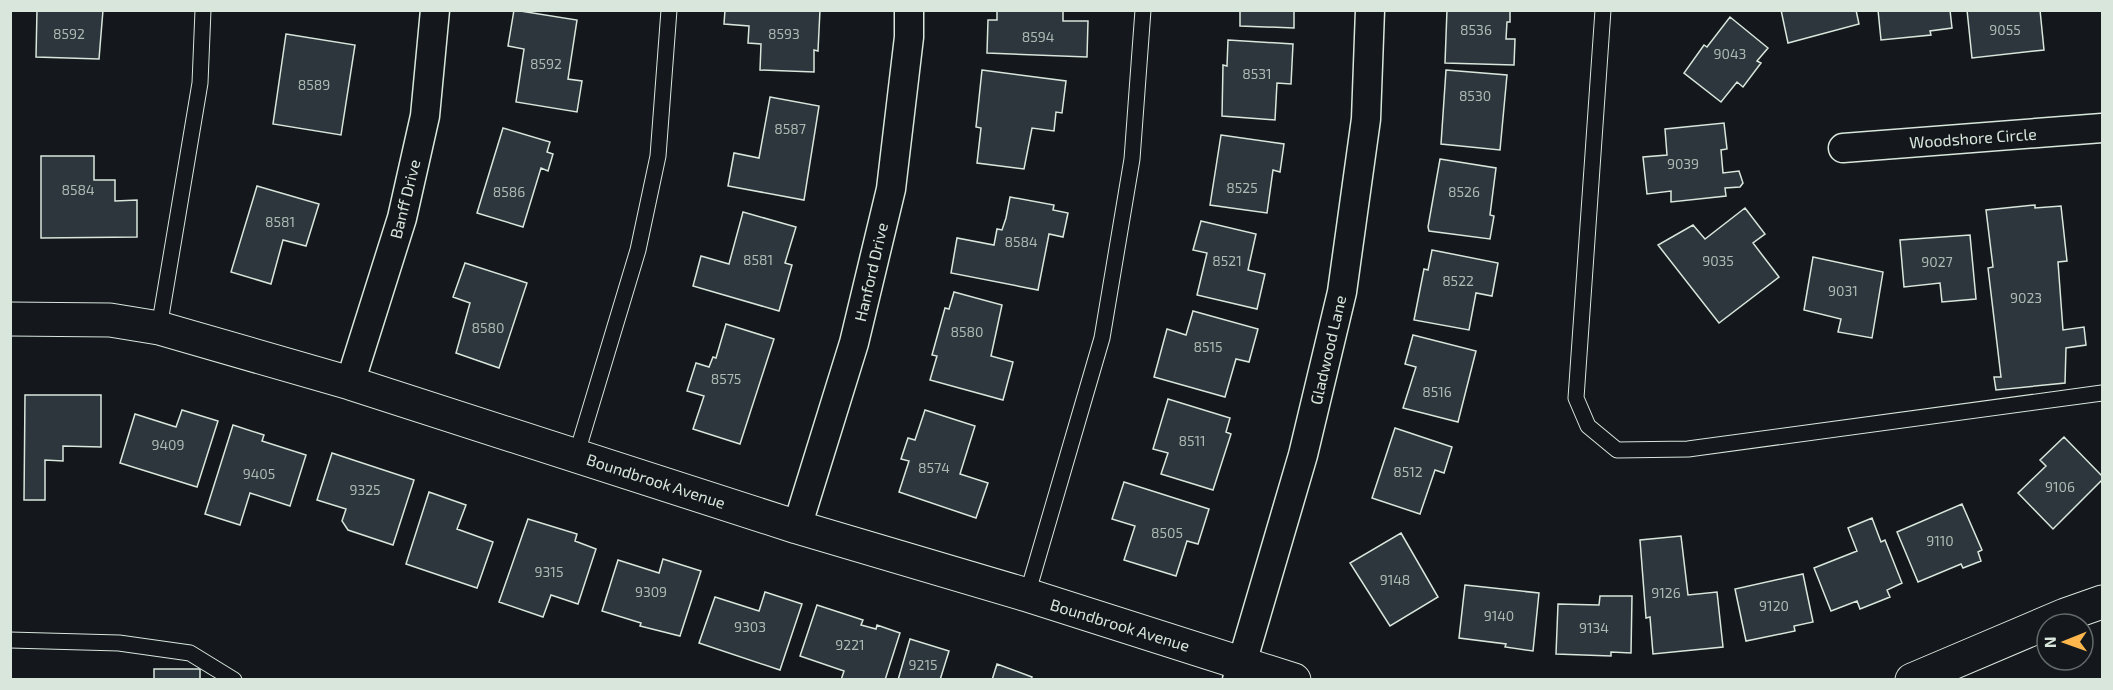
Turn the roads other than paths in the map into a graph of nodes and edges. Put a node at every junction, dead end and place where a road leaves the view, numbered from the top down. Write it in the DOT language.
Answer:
graph roads {
  1 [pos="203,10"];
  2 [pos="435,10"];
  3 [pos="669,10"];
  4 [pos="909,10"];
  5 [pos="1143,10"];
  6 [pos="1370,10"];
  7 [pos="1603,10"];
  8 [pos="2103,128"];
  9 [pos="1843,148"];
  10 [pos="10,319"];
  11 [pos="159,328"];
  12 [pos="350,383"];
  13 [pos="2103,393"];
  14 [pos="576,456"];
  15 [pos="797,526"];
  16 [pos="1027,596"];
  17 [pos="2103,602"];
  18 [pos="10,640"];
  19 [pos="1239,671"];
  20 [pos="234,680"];
  21 [pos="1294,680"];
  22 [pos="1912,680"];
  1 -- 11 [label="lane"];
  2 -- 12 [label="street, Banff Drive"];
  3 -- 14 [label="lane"];
  4 -- 15 [label="street, Hanford Drive"];
  5 -- 16 [label="lane"];
  6 -- 19 [label="street, Gladwood Lane"];
  7 -- 13 [label="lane"];
  8 -- 9 [label="street, Woodshore Circle"];
  10 -- 11 [label="street, Boundbrook Avenue"];
  11 -- 12 [label="street, Boundbrook Avenue"];
  12 -- 14 [label="street, Boundbrook Avenue"];
  14 -- 15 [label="street, Boundbrook Avenue"];
  15 -- 16 [label="street, Boundbrook Avenue"];
  16 -- 19 [label="street, Boundbrook Avenue"];
  17 -- 22 [label="street"];
  18 -- 20 [label="lane"];
  19 -- 21 [label="street, Boundbrook Avenue"];
}
